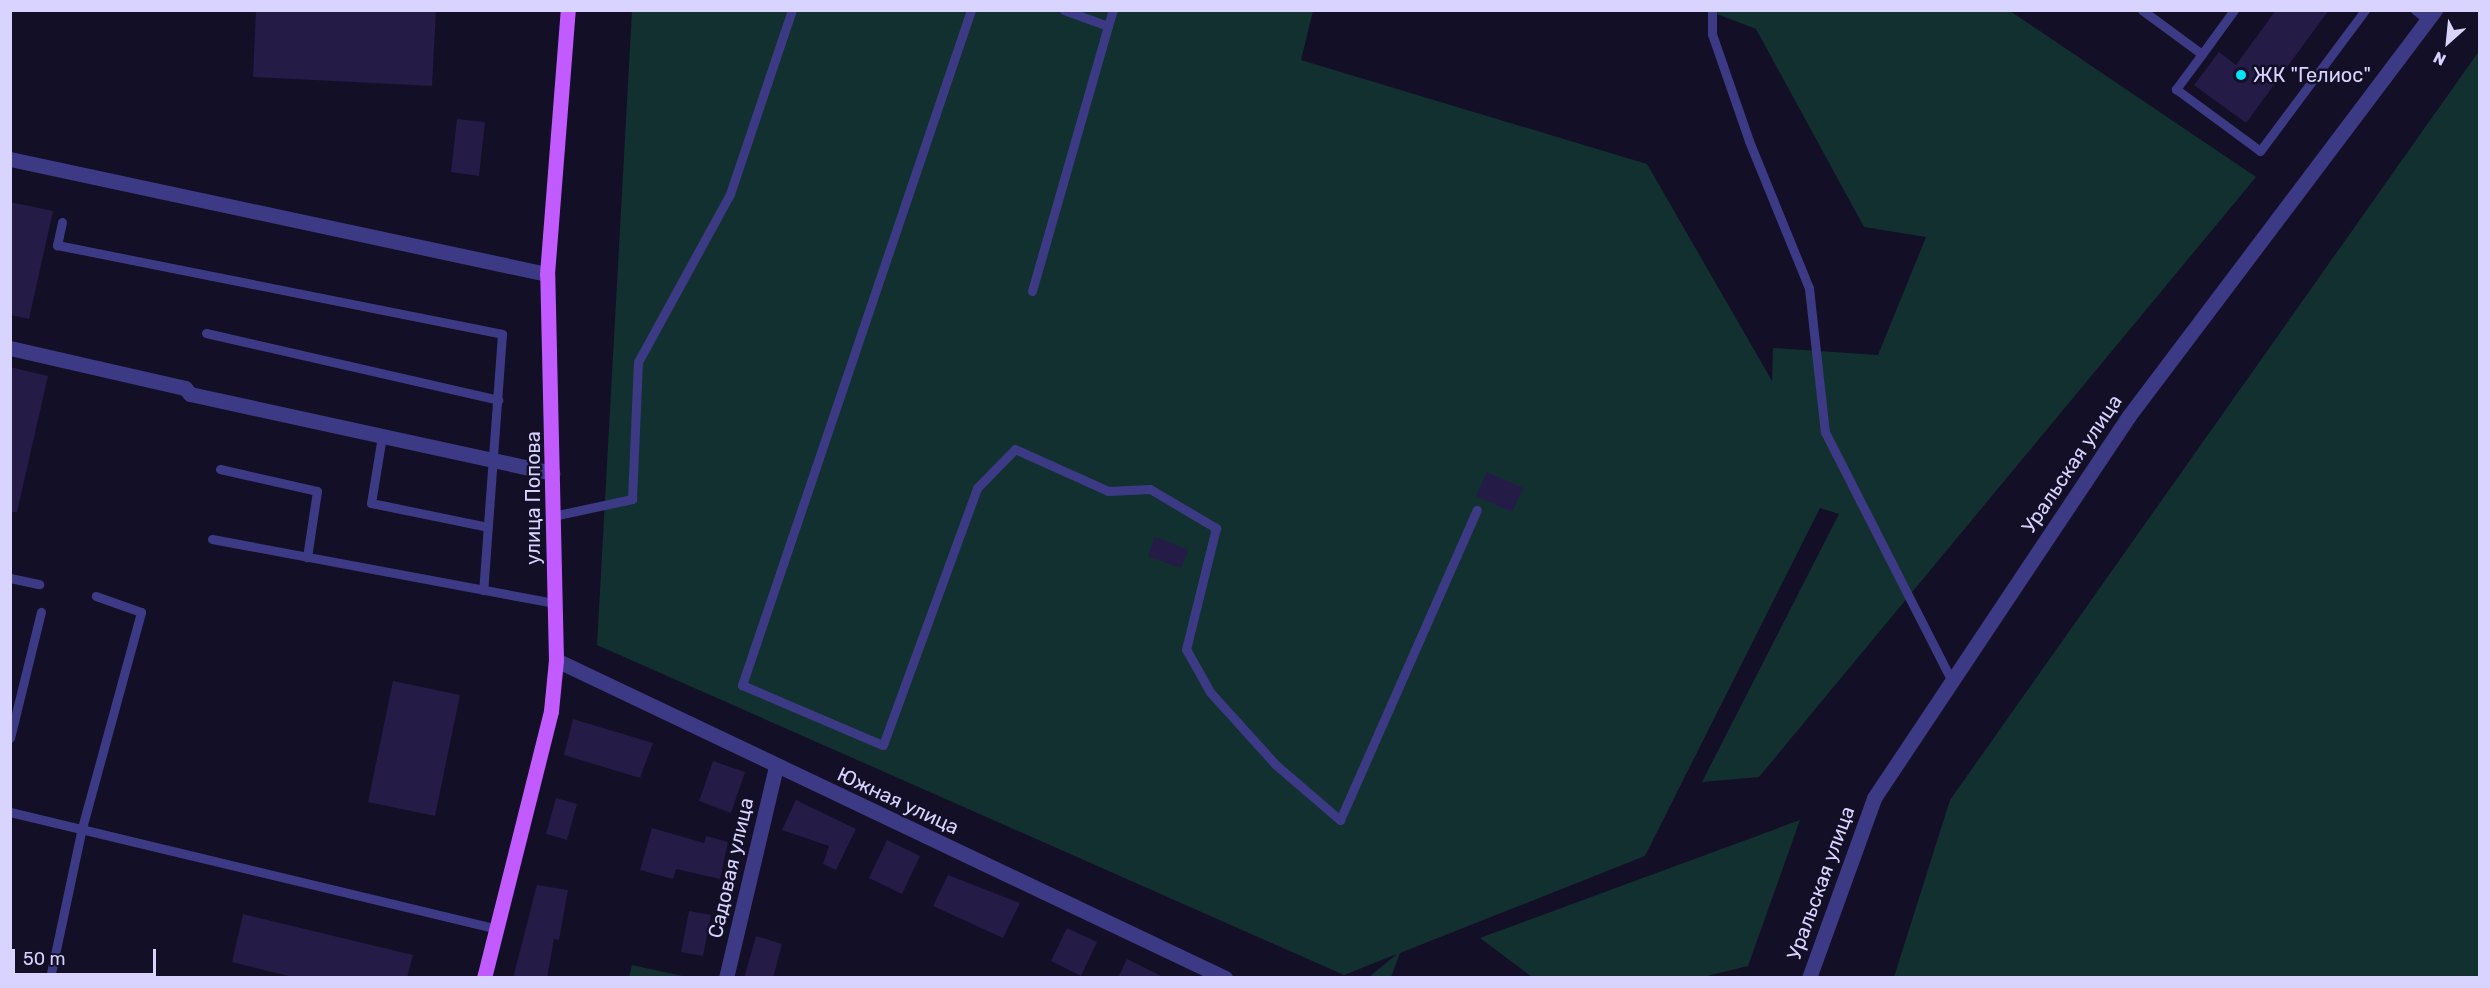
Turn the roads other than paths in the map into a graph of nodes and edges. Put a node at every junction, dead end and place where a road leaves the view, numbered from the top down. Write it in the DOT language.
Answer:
graph roads {
  1 [pos="568,10"];
  2 [pos="792,10"];
  3 [pos="971,10"];
  4 [pos="1064,10"];
  5 [pos="1113,10"];
  6 [pos="1712,10"];
  7 [pos="2142,10"];
  8 [pos="2234,10"];
  9 [pos="2365,10"];
  10 [pos="2415,10"];
  11 [pos="2431,15"];
  12 [pos="1108,26"];
  13 [pos="2202,54"];
  14 [pos="10,159"];
  15 [pos="62,222"];
  16 [pos="547,274"];
  17 [pos="1032,291"];
  18 [pos="206,333"];
  19 [pos="10,348"];
  20 [pos="498,400"];
  21 [pos="382,436"];
  22 [pos="493,460"];
  23 [pos="220,469"];
  24 [pos="553,473"];
  25 [pos="1477,510"];
  26 [pos="553,516"];
  27 [pos="488,527"];
  28 [pos="212,539"];
  29 [pos="307,557"];
  30 [pos="10,578"];
  31 [pos="39,584"];
  32 [pos="483,590"];
  33 [pos="96,596"];
  34 [pos="555,603"];
  35 [pos="41,612"];
  36 [pos="556,660"];
  37 [pos="1952,681"];
  38 [pos="10,738"];
  39 [pos="776,767"];
  40 [pos="10,812"];
  41 [pos="82,828"];
  42 [pos="495,928"];
  43 [pos="50,978"];
  44 [pos="484,978"];
  45 [pos="726,978"];
  46 [pos="1225,978"];
  47 [pos="1809,978"];
  1 -- 16 [label="main road, улица Попова"];
  2 -- 26 [label="lane"];
  3 -- 25 [label="lane"];
  4 -- 12 [label="lane"];
  5 -- 12 [label="lane"];
  6 -- 37 [label="lane"];
  7 -- 13 [label="lane"];
  8 -- 13 [label="lane"];
  9 -- 13 [label="lane"];
  10 -- 11 [label="lane"];
  11 -- 37 [label="street, Уральская улица"];
  12 -- 17 [label="lane"];
  14 -- 16 [label="street"];
  15 -- 20 [label="lane"];
  16 -- 24 [label="main road, улица Попова"];
  18 -- 20 [label="lane"];
  19 -- 21 [label="street"];
  20 -- 22 [label="lane"];
  21 -- 22 [label="street"];
  21 -- 27 [label="lane"];
  22 -- 24 [label="street"];
  22 -- 27 [label="lane"];
  23 -- 29 [label="lane"];
  24 -- 26 [label="main road, улица Попова"];
  26 -- 34 [label="main road, улица Попова"];
  27 -- 32 [label="lane"];
  28 -- 29 [label="lane"];
  29 -- 32 [label="lane"];
  30 -- 31 [label="lane"];
  32 -- 34 [label="lane"];
  33 -- 41 [label="lane"];
  34 -- 36 [label="main road, улица Попова"];
  35 -- 38 [label="lane"];
  36 -- 39 [label="street, Южная улица"];
  36 -- 42 [label="main road, улица Попова"];
  37 -- 47 [label="street, Уральская улица"];
  39 -- 45 [label="street, Садовая улица"];
  39 -- 46 [label="street, Южная улица"];
  40 -- 41 [label="lane"];
  41 -- 42 [label="lane"];
  41 -- 43 [label="lane"];
  42 -- 44 [label="main road, улица Попова"];
}
